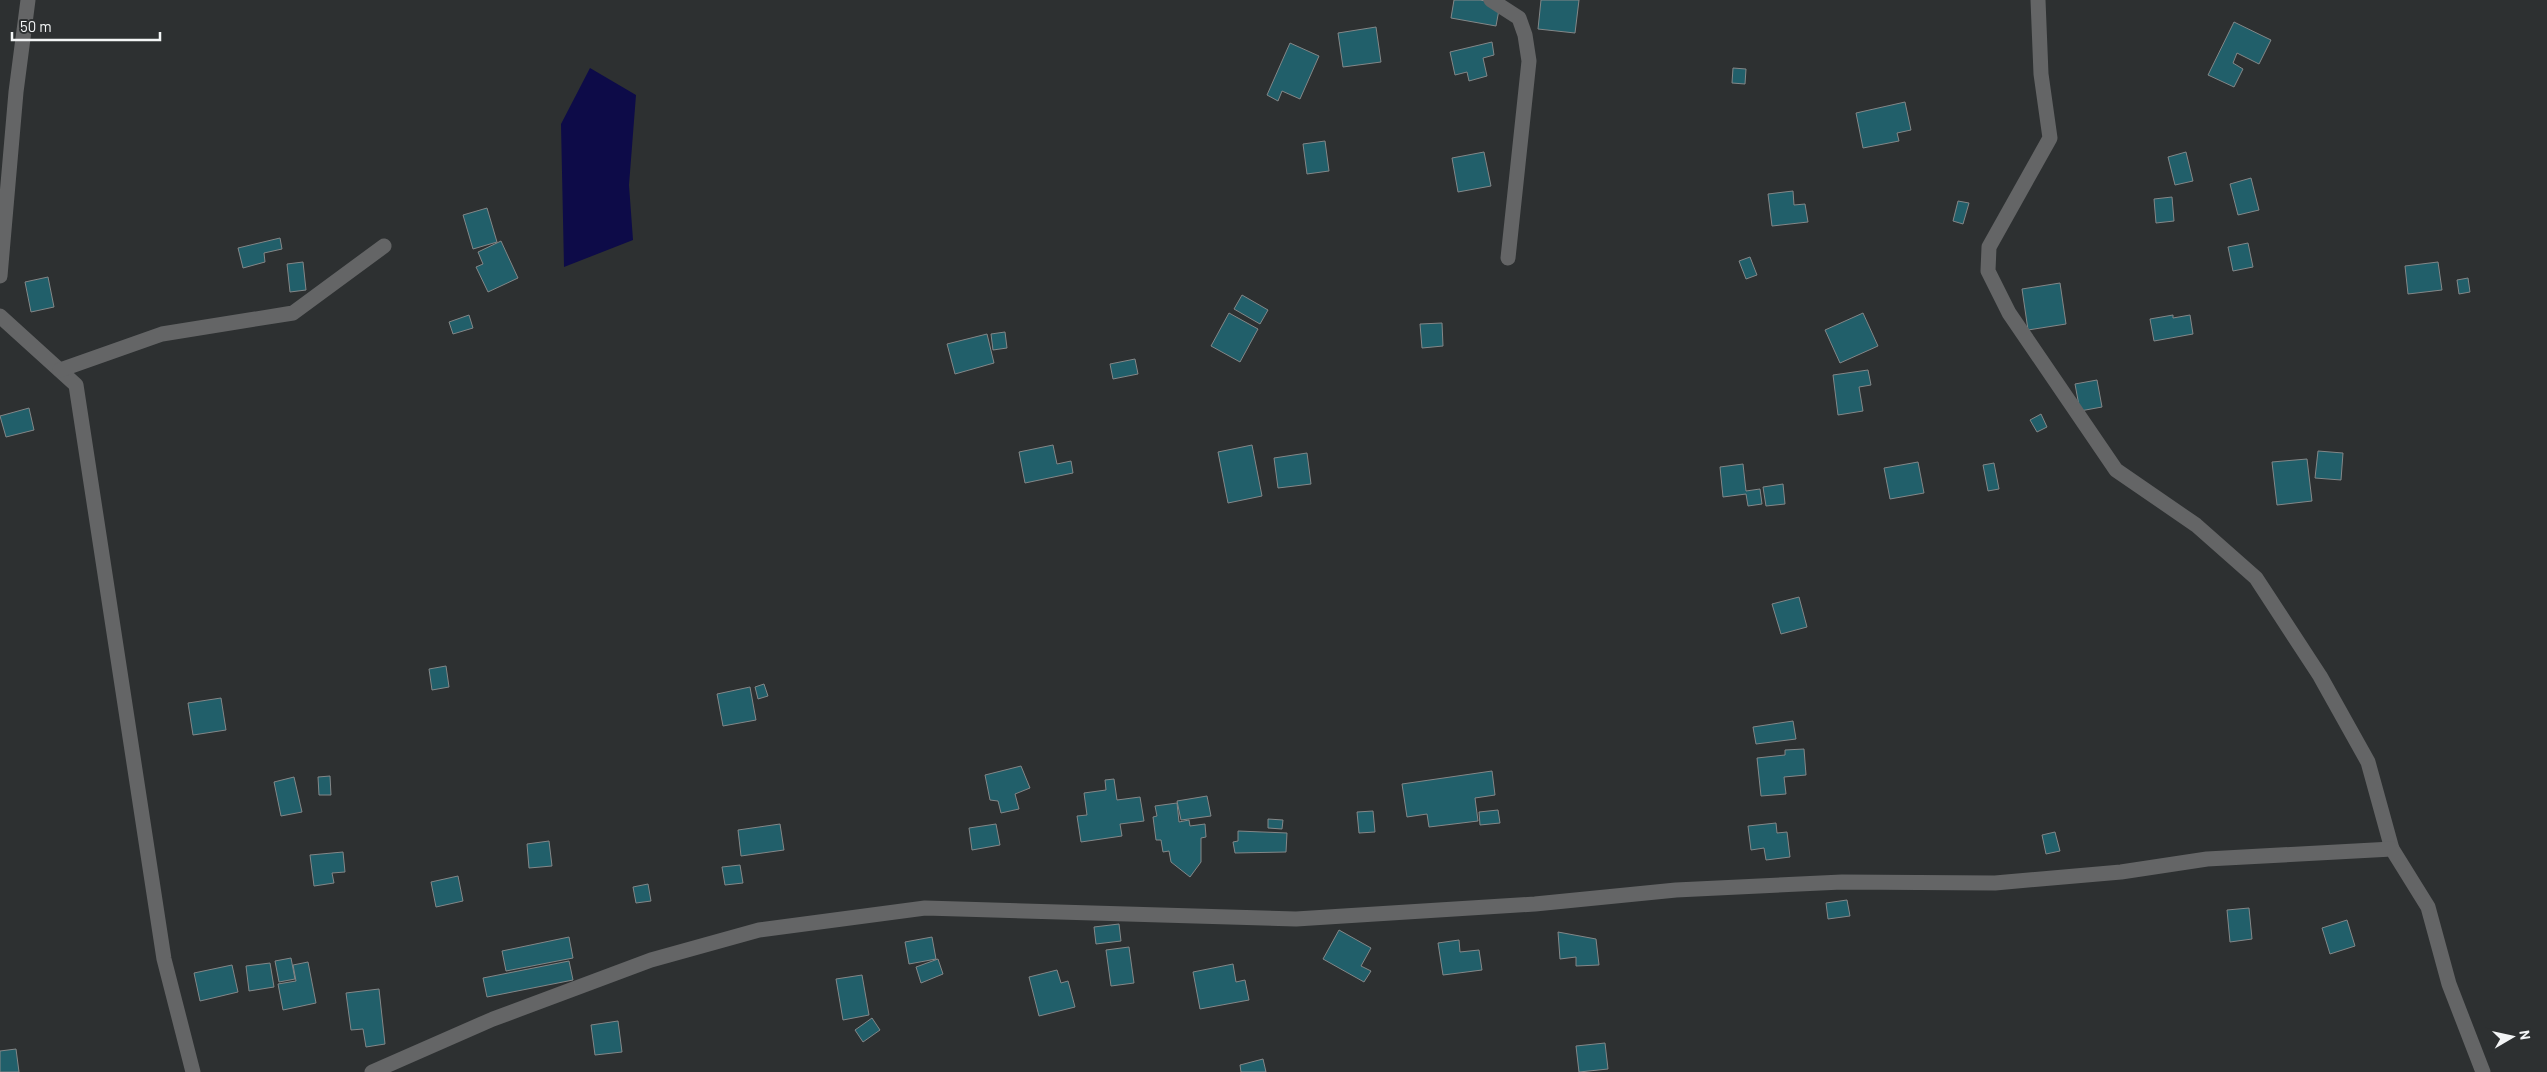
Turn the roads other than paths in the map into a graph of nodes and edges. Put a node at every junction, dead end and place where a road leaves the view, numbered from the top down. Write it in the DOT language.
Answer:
graph roads {
  1 [pos="28,0"];
  2 [pos="1491,0"];
  3 [pos="2038,0"];
  4 [pos="384,246"];
  5 [pos="1508,258"];
  6 [pos="0,276"];
  7 [pos="0,316"];
  8 [pos="60,370"];
  9 [pos="2392,849"];
  10 [pos="194,1072"];
  11 [pos="372,1072"];
  12 [pos="2484,1072"];
  1 -- 6 [label="street"];
  2 -- 5 [label="street"];
  3 -- 9 [label="street"];
  4 -- 8 [label="street"];
  7 -- 8 [label="street"];
  8 -- 10 [label="street"];
  9 -- 11 [label="street"];
  9 -- 12 [label="street"];
}
